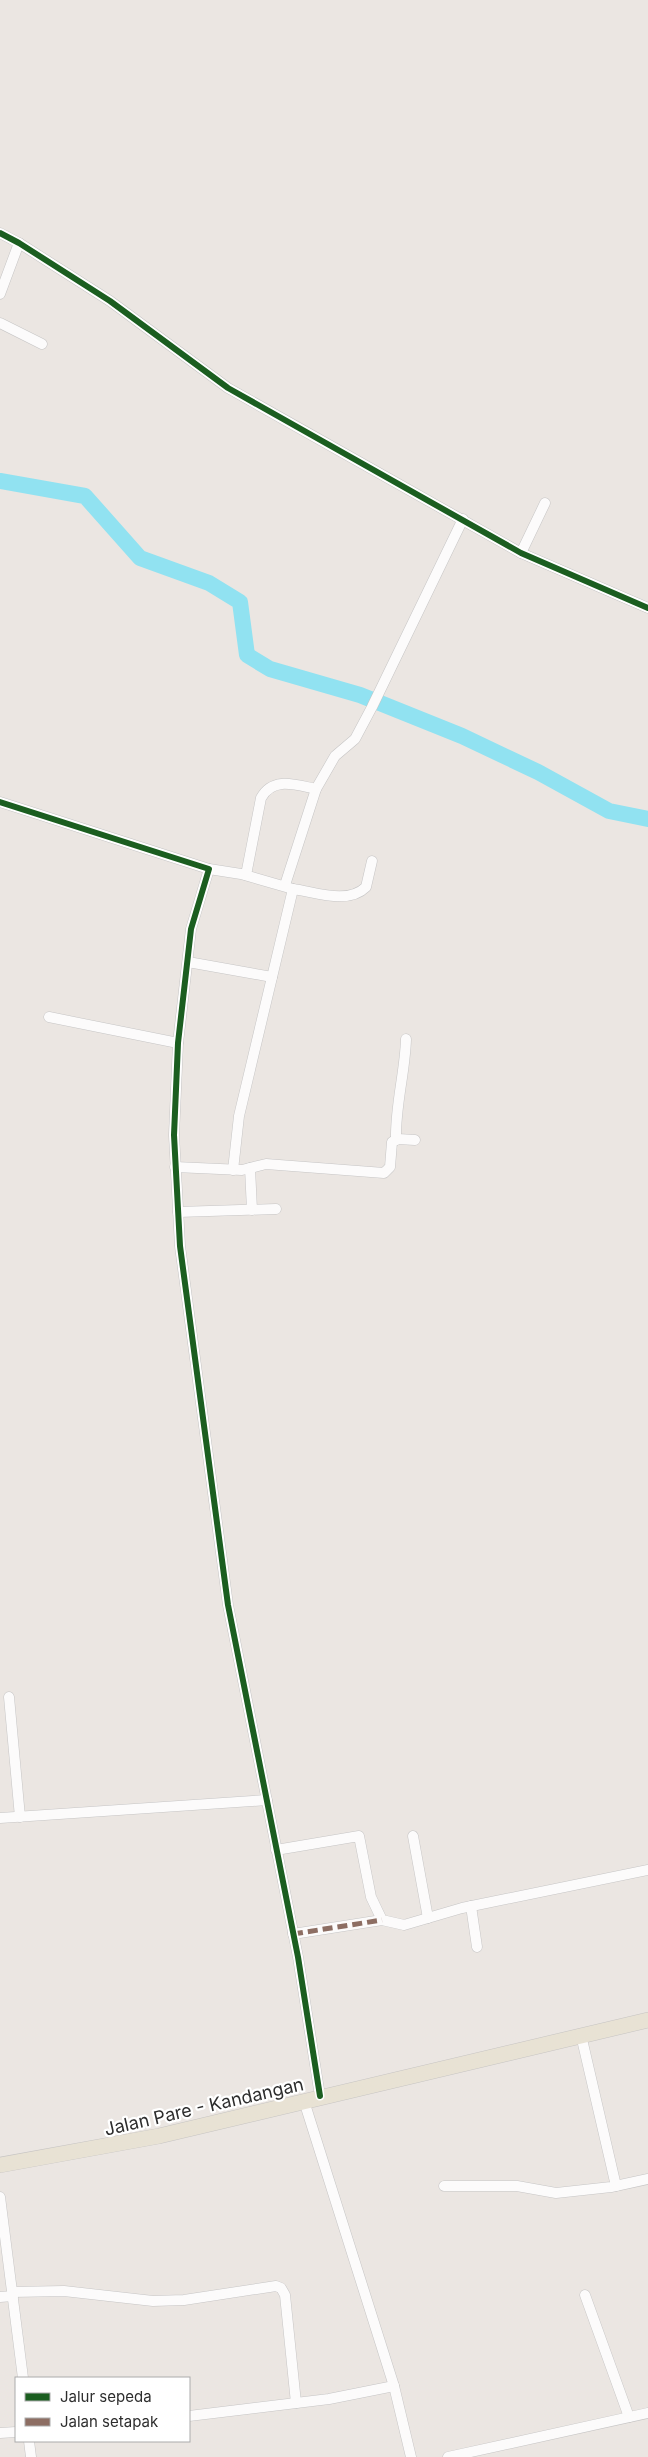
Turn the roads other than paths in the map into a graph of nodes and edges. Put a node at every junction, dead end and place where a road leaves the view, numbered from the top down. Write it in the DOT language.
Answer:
graph roads {
  1 [pos="0,233"];
  2 [pos="19,242"];
  3 [pos="0,294"];
  4 [pos="0,322"];
  5 [pos="42,344"];
  6 [pos="545,503"];
  7 [pos="463,519"];
  8 [pos="521,553"];
  9 [pos="648,608"];
  10 [pos="316,789"];
  11 [pos="0,802"];
  12 [pos="372,861"];
  13 [pos="210,869"];
  14 [pos="246,875"];
  15 [pos="289,887"];
  16 [pos="188,962"];
  17 [pos="272,977"];
  18 [pos="48,1017"];
  19 [pos="406,1039"];
  20 [pos="178,1043"];
  21 [pos="396,1140"];
  22 [pos="415,1140"];
  23 [pos="175,1167"];
  24 [pos="250,1168"];
  25 [pos="233,1170"];
  26 [pos="252,1210"];
  27 [pos="276,1210"];
  28 [pos="178,1212"];
  29 [pos="9,1697"];
  30 [pos="267,1800"];
  31 [pos="20,1817"];
  32 [pos="0,1818"];
  33 [pos="413,1836"];
  34 [pos="276,1850"];
  35 [pos="648,1870"];
  36 [pos="471,1906"];
  37 [pos="428,1918"];
  38 [pos="382,1920"];
  39 [pos="293,1934"];
  40 [pos="477,1947"];
  41 [pos="648,2020"];
  42 [pos="581,2035"];
  43 [pos="320,2096"];
  44 [pos="304,2101"];
  45 [pos="0,2165"];
  46 [pos="648,2179"];
  47 [pos="444,2186"];
  48 [pos="616,2186"];
  49 [pos="0,2197"];
  50 [pos="13,2294"];
  51 [pos="585,2296"];
  52 [pos="0,2297"];
  53 [pos="23,2377"];
  54 [pos="394,2386"];
  55 [pos="296,2403"];
  56 [pos="648,2413"];
  57 [pos="190,2416"];
  58 [pos="629,2417"];
  59 [pos="15,2432"];
  60 [pos="0,2433"];
  61 [pos="29,2442"];
  62 [pos="31,2457"];
  63 [pos="411,2457"];
  64 [pos="448,2457"];
  1 -- 2 [label="street"];
  2 -- 3 [label="street"];
  2 -- 7 [label="street"];
  4 -- 5 [label="street"];
  6 -- 8 [label="street"];
  7 -- 8 [label="street"];
  7 -- 10 [label="street"];
  8 -- 9 [label="street"];
  10 -- 14 [label="street"];
  10 -- 15 [label="street"];
  11 -- 13 [label="street"];
  12 -- 15 [label="street"];
  13 -- 14 [label="street"];
  13 -- 16 [label="street"];
  14 -- 15 [label="street"];
  15 -- 17 [label="street"];
  16 -- 17 [label="street"];
  16 -- 20 [label="street"];
  17 -- 25 [label="street"];
  18 -- 20 [label="street"];
  19 -- 21 [label="street"];
  20 -- 23 [label="street"];
  21 -- 22 [label="street"];
  21 -- 24 [label="street"];
  23 -- 25 [label="street"];
  23 -- 28 [label="street"];
  24 -- 25 [label="street"];
  24 -- 26 [label="street"];
  26 -- 27 [label="street"];
  26 -- 28 [label="street"];
  28 -- 30 [label="street"];
  29 -- 31 [label="street"];
  30 -- 31 [label="street"];
  30 -- 34 [label="street"];
  31 -- 32 [label="street"];
  33 -- 37 [label="street"];
  34 -- 38 [label="street"];
  34 -- 39 [label="street"];
  35 -- 36 [label="street"];
  36 -- 37 [label="street"];
  36 -- 40 [label="street"];
  37 -- 38 [label="street"];
  38 -- 39 [label="street"];
  39 -- 43 [label="street"];
  41 -- 42 [label="main road, Jalan Pare - Kandangan"];
  42 -- 43 [label="main road, Jalan Pare - Kandangan"];
  42 -- 48 [label="street"];
  43 -- 44 [label="main road, Jalan Pare - Kandangan"];
  44 -- 45 [label="main road, Jalan Pare - Kandangan"];
  44 -- 54 [label="street"];
  46 -- 48 [label="street"];
  47 -- 48 [label="street"];
  49 -- 50 [label="street"];
  50 -- 52 [label="street"];
  50 -- 53 [label="street"];
  50 -- 55 [label="street"];
  51 -- 58 [label="street"];
  54 -- 55 [label="street"];
  54 -- 63 [label="street"];
  55 -- 57 [label="street"];
  56 -- 58 [label="street"];
  58 -- 64 [label="street"];
  59 -- 60 [label="street"];
  61 -- 62 [label="street"];
}
